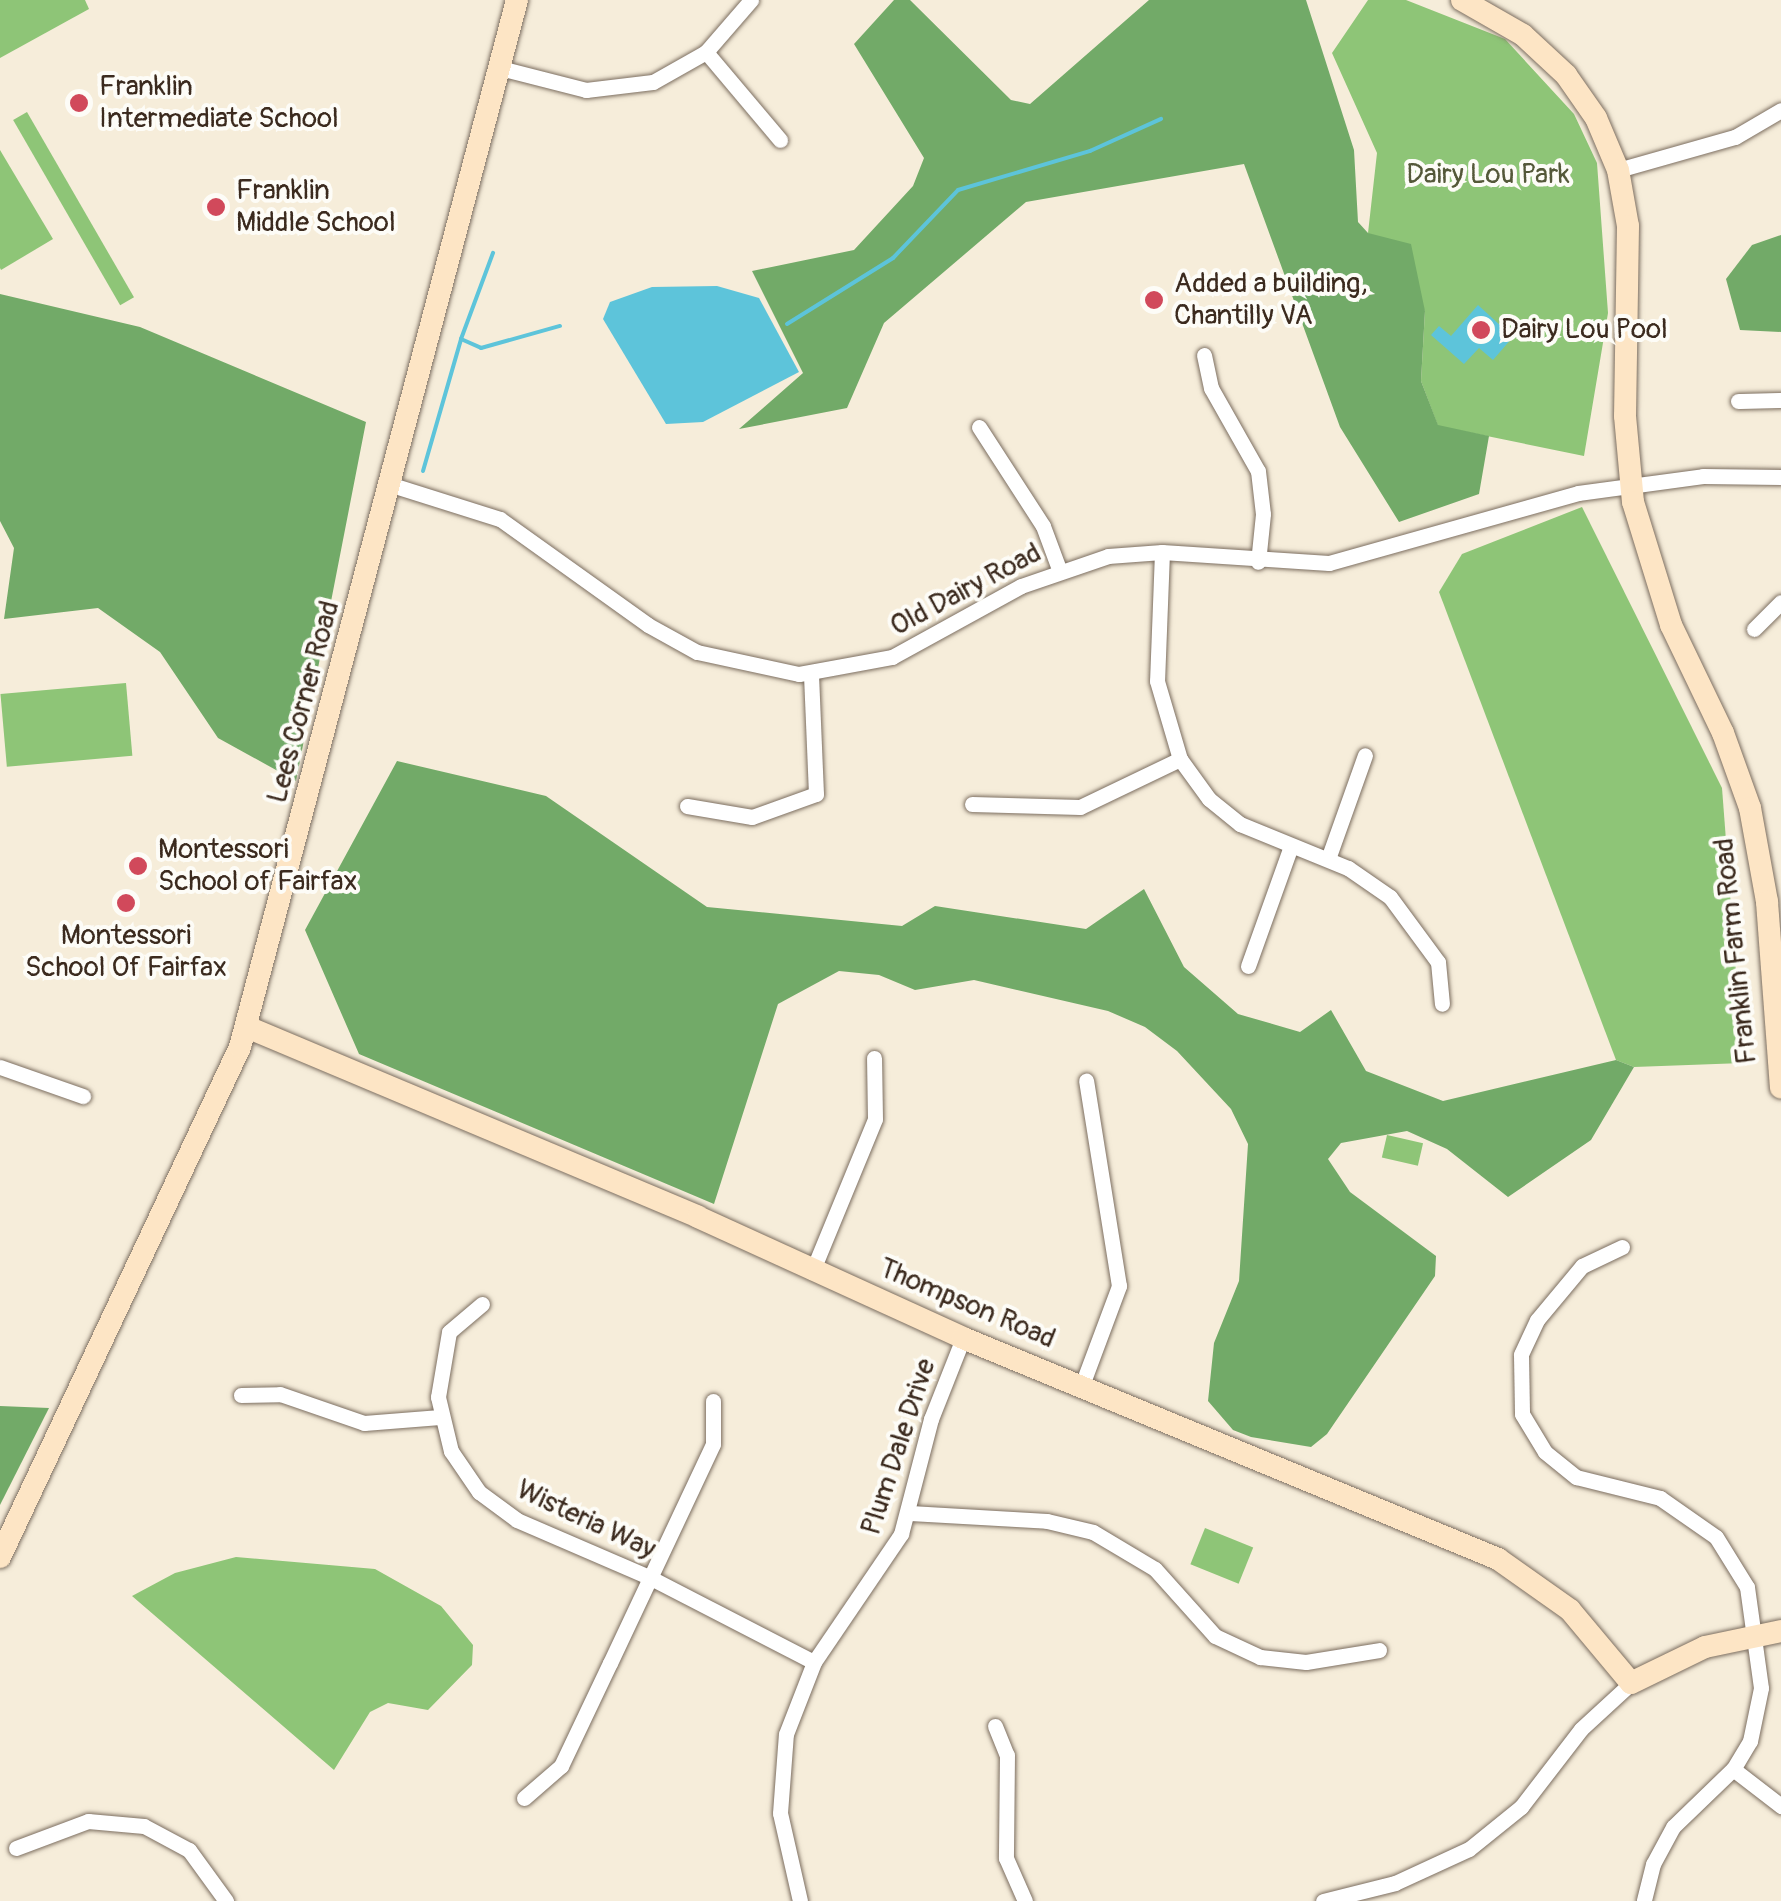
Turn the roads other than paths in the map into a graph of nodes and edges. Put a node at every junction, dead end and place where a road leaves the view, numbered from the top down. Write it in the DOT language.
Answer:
graph roads {
  1 [pos="517,0"];
  2 [pos="752,0"];
  3 [pos="1462,0"];
  4 [pos="706,52"];
  5 [pos="500,68"];
  6 [pos="1781,110"];
  7 [pos="780,140"];
  8 [pos="1618,170"];
  9 [pos="1204,355"];
  10 [pos="1738,400"];
  11 [pos="1781,400"];
  12 [pos="979,426"];
  13 [pos="1781,477"];
  14 [pos="392,485"];
  15 [pos="1632,486"];
  16 [pos="1162,552"];
  17 [pos="1258,562"];
  18 [pos="1059,569"];
  19 [pos="1781,602"];
  20 [pos="1754,629"];
  21 [pos="812,673"];
  22 [pos="1365,754"];
  23 [pos="1180,758"];
  24 [pos="972,804"];
  25 [pos="687,806"];
  26 [pos="1291,846"];
  27 [pos="1328,860"];
  28 [pos="1248,966"];
  29 [pos="1442,1004"];
  30 [pos="247,1027"];
  31 [pos="874,1058"];
  32 [pos="0,1067"];
  33 [pos="1086,1082"];
  34 [pos="1781,1087"];
  35 [pos="83,1096"];
  36 [pos="1622,1247"];
  37 [pos="812,1272"];
  38 [pos="482,1304"];
  39 [pos="963,1338"];
  40 [pos="1082,1384"];
  41 [pos="241,1395"];
  42 [pos="713,1401"];
  43 [pos="440,1417"];
  44 [pos="910,1513"];
  45 [pos="0,1558"];
  46 [pos="650,1578"];
  47 [pos="1781,1631"];
  48 [pos="1754,1634"];
  49 [pos="1379,1650"];
  50 [pos="814,1662"];
  51 [pos="1632,1683"];
  52 [pos="995,1726"];
  53 [pos="1733,1768"];
  54 [pos="524,1798"];
  55 [pos="1781,1806"];
  56 [pos="16,1848"];
  57 [pos="1395,1883"];
  58 [pos="226,1901"];
  59 [pos="800,1901"];
  60 [pos="1024,1901"];
  61 [pos="1323,1901"];
  62 [pos="1401,1901"];
  63 [pos="1644,1901"];
  1 -- 5 [label="street, Lees Corner Road"];
  2 -- 4 [label="street"];
  3 -- 8 [label="street, Franklin Farm Road"];
  4 -- 5 [label="street"];
  4 -- 7 [label="street"];
  5 -- 14 [label="street, Lees Corner Road"];
  6 -- 8 [label="street"];
  8 -- 15 [label="street, Franklin Farm Road"];
  9 -- 17 [label="street"];
  10 -- 11 [label="street"];
  12 -- 18 [label="street"];
  13 -- 15 [label="street, Old Dairy Road"];
  14 -- 21 [label="street, Old Dairy Road"];
  14 -- 30 [label="street, Lees Corner Road"];
  15 -- 17 [label="street, Old Dairy Road"];
  15 -- 34 [label="street, Franklin Farm Road"];
  16 -- 17 [label="street, Old Dairy Road"];
  16 -- 18 [label="street, Old Dairy Road"];
  16 -- 23 [label="street"];
  18 -- 21 [label="street, Old Dairy Road"];
  19 -- 20 [label="street"];
  21 -- 25 [label="street"];
  22 -- 27 [label="street"];
  23 -- 24 [label="street"];
  23 -- 26 [label="street"];
  26 -- 27 [label="street"];
  26 -- 28 [label="street"];
  27 -- 29 [label="street"];
  30 -- 37 [label="street, Thompson Road"];
  30 -- 45 [label="street, Lees Corner Road"];
  31 -- 37 [label="street"];
  32 -- 35 [label="street"];
  33 -- 40 [label="street"];
  36 -- 48 [label="street"];
  37 -- 39 [label="street, Thompson Road"];
  38 -- 43 [label="street, Wisteria Way"];
  39 -- 40 [label="street, Thompson Road"];
  39 -- 44 [label="street, Plum Dale Drive"];
  40 -- 51 [label="street, Thompson Road"];
  41 -- 43 [label="street"];
  42 -- 46 [label="street"];
  43 -- 46 [label="street, Wisteria Way"];
  44 -- 49 [label="street"];
  44 -- 50 [label="street, Plum Dale Drive"];
  46 -- 50 [label="street, Wisteria Way"];
  46 -- 54 [label="street"];
  47 -- 48 [label="street"];
  48 -- 51 [label="street"];
  48 -- 53 [label="street"];
  50 -- 59 [label="street, Plum Dale Drive"];
  51 -- 57 [label="street"];
  52 -- 60 [label="street"];
  53 -- 55 [label="street"];
  53 -- 63 [label="street"];
  56 -- 58 [label="street"];
  57 -- 61 [label="street"];
  57 -- 62 [label="street"];
}
